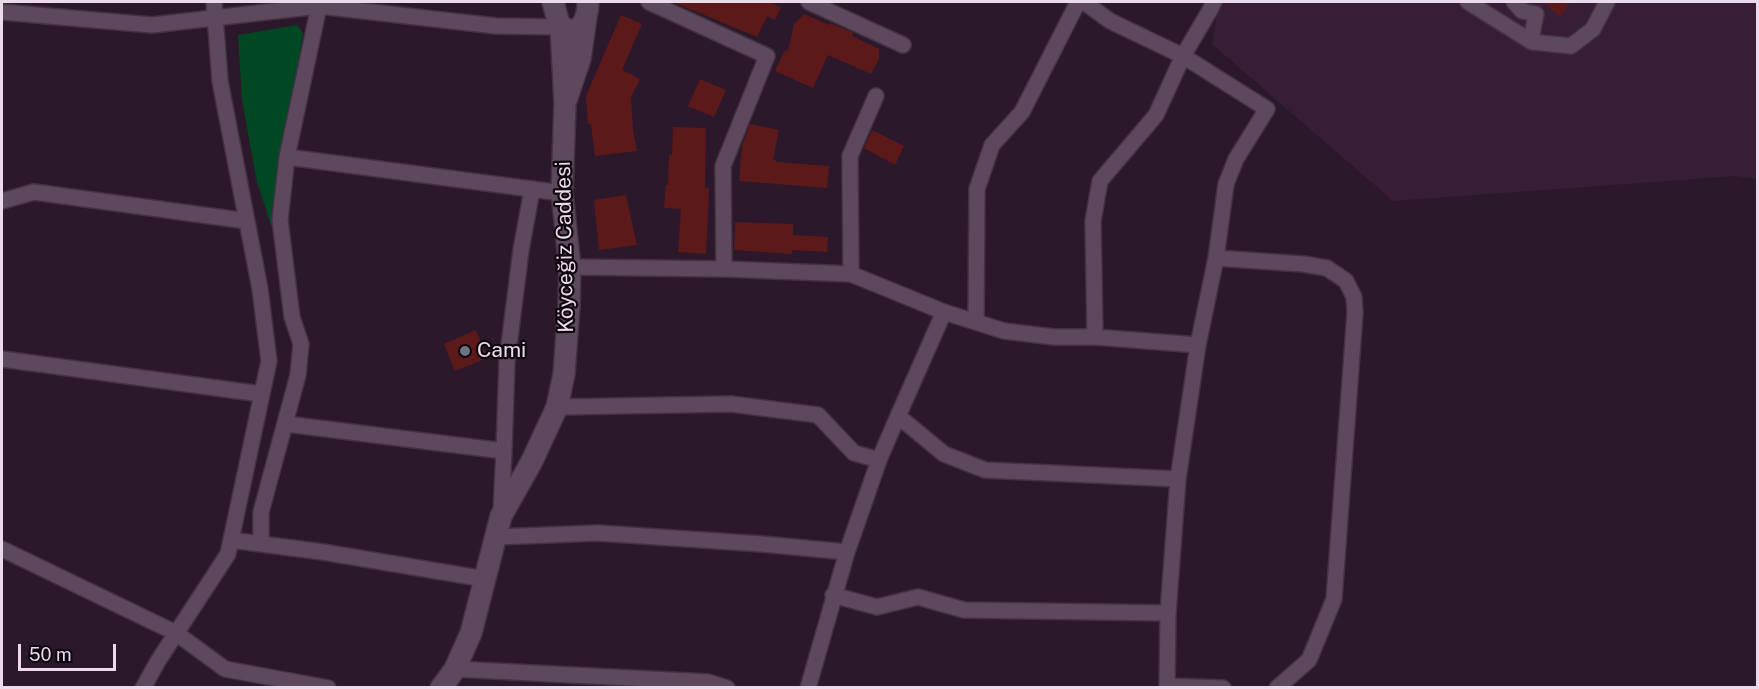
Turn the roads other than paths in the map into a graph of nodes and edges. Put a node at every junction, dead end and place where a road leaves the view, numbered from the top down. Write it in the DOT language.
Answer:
graph roads {
  1 [pos="553,2"];
  2 [pos="649,2"];
  3 [pos="809,2"];
  4 [pos="1078,2"];
  5 [pos="1084,2"];
  6 [pos="1214,2"];
  7 [pos="1468,2"];
  8 [pos="1514,2"];
  9 [pos="1606,2"];
  10 [pos="322,4"];
  11 [pos="215,9"];
  12 [pos="587,9"];
  13 [pos="2,12"];
  14 [pos="517,27"];
  15 [pos="561,27"];
  16 [pos="1531,40"];
  17 [pos="903,45"];
  18 [pos="1183,56"];
  19 [pos="876,96"];
  20 [pos="565,103"];
  21 [pos="287,157"];
  22 [pos="532,190"];
  23 [pos="561,194"];
  24 [pos="2,201"];
  25 [pos="247,220"];
  26 [pos="1216,258"];
  27 [pos="570,267"];
  28 [pos="724,269"];
  29 [pos="851,274"];
  30 [pos="944,312"];
  31 [pos="975,322"];
  32 [pos="1095,337"];
  33 [pos="1198,345"];
  34 [pos="2,359"];
  35 [pos="261,394"];
  36 [pos="557,407"];
  37 [pos="898,416"];
  38 [pos="286,424"];
  39 [pos="504,451"];
  40 [pos="879,460"];
  41 [pos="1178,479"];
  42 [pos="499,527"];
  43 [pos="231,540"];
  44 [pos="261,544"];
  45 [pos="2,549"];
  46 [pos="847,552"];
  47 [pos="485,579"];
  48 [pos="833,595"];
  49 [pos="1168,613"];
  50 [pos="176,633"];
  51 [pos="455,669"];
  52 [pos="143,687"];
  53 [pos="328,687"];
  54 [pos="441,687"];
  55 [pos="727,687"];
  56 [pos="808,687"];
  57 [pos="1167,687"];
  58 [pos="1223,687"];
  59 [pos="1276,687"];
  1 -- 14 [label="street"];
  1 -- 15 [label="street, Köyceğiz Caddesi"];
  2 -- 28 [label="street"];
  3 -- 17 [label="street"];
  4 -- 31 [label="street"];
  5 -- 18 [label="street"];
  6 -- 18 [label="street"];
  7 -- 16 [label="street"];
  8 -- 16 [label="street"];
  9 -- 16 [label="street"];
  10 -- 11 [label="street"];
  10 -- 14 [label="street"];
  10 -- 21 [label="street"];
  11 -- 13 [label="street"];
  11 -- 25 [label="street"];
  12 -- 15 [label="street"];
  12 -- 20 [label="street, Köyceğiz Caddesi"];
  14 -- 15 [label="street"];
  15 -- 20 [label="street, Köyceğiz Caddesi"];
  18 -- 26 [label="street"];
  18 -- 32 [label="street"];
  19 -- 29 [label="street"];
  20 -- 23 [label="street, Köyceğiz Caddesi"];
  21 -- 22 [label="street"];
  21 -- 38 [label="street"];
  22 -- 23 [label="street"];
  22 -- 39 [label="street"];
  23 -- 27 [label="street, Köyceğiz Caddesi"];
  24 -- 25 [label="street"];
  25 -- 35 [label="street"];
  26 -- 33 [label="street"];
  26 -- 59 [label="street"];
  27 -- 28 [label="street"];
  27 -- 36 [label="street, Köyceğiz Caddesi"];
  28 -- 29 [label="street"];
  29 -- 30 [label="street"];
  30 -- 31 [label="street"];
  30 -- 37 [label="street"];
  31 -- 32 [label="street"];
  32 -- 33 [label="street"];
  33 -- 41 [label="street"];
  34 -- 35 [label="street"];
  35 -- 43 [label="street"];
  36 -- 40 [label="street"];
  36 -- 42 [label="street, Köyceğiz Caddesi"];
  37 -- 40 [label="street"];
  37 -- 41 [label="street"];
  38 -- 39 [label="street"];
  38 -- 44 [label="street"];
  39 -- 42 [label="street"];
  40 -- 46 [label="street"];
  41 -- 49 [label="street"];
  42 -- 46 [label="street"];
  42 -- 47 [label="street, Köyceğiz Caddesi"];
  43 -- 44 [label="street"];
  43 -- 50 [label="street"];
  44 -- 47 [label="street"];
  45 -- 50 [label="street"];
  46 -- 48 [label="street"];
  47 -- 51 [label="street, Köyceğiz Caddesi"];
  48 -- 49 [label="street"];
  48 -- 56 [label="street"];
  49 -- 57 [label="street"];
  50 -- 52 [label="street"];
  50 -- 53 [label="street"];
  51 -- 54 [label="street, Köyceğiz Caddesi"];
  51 -- 55 [label="street"];
  57 -- 58 [label="street"];
}
